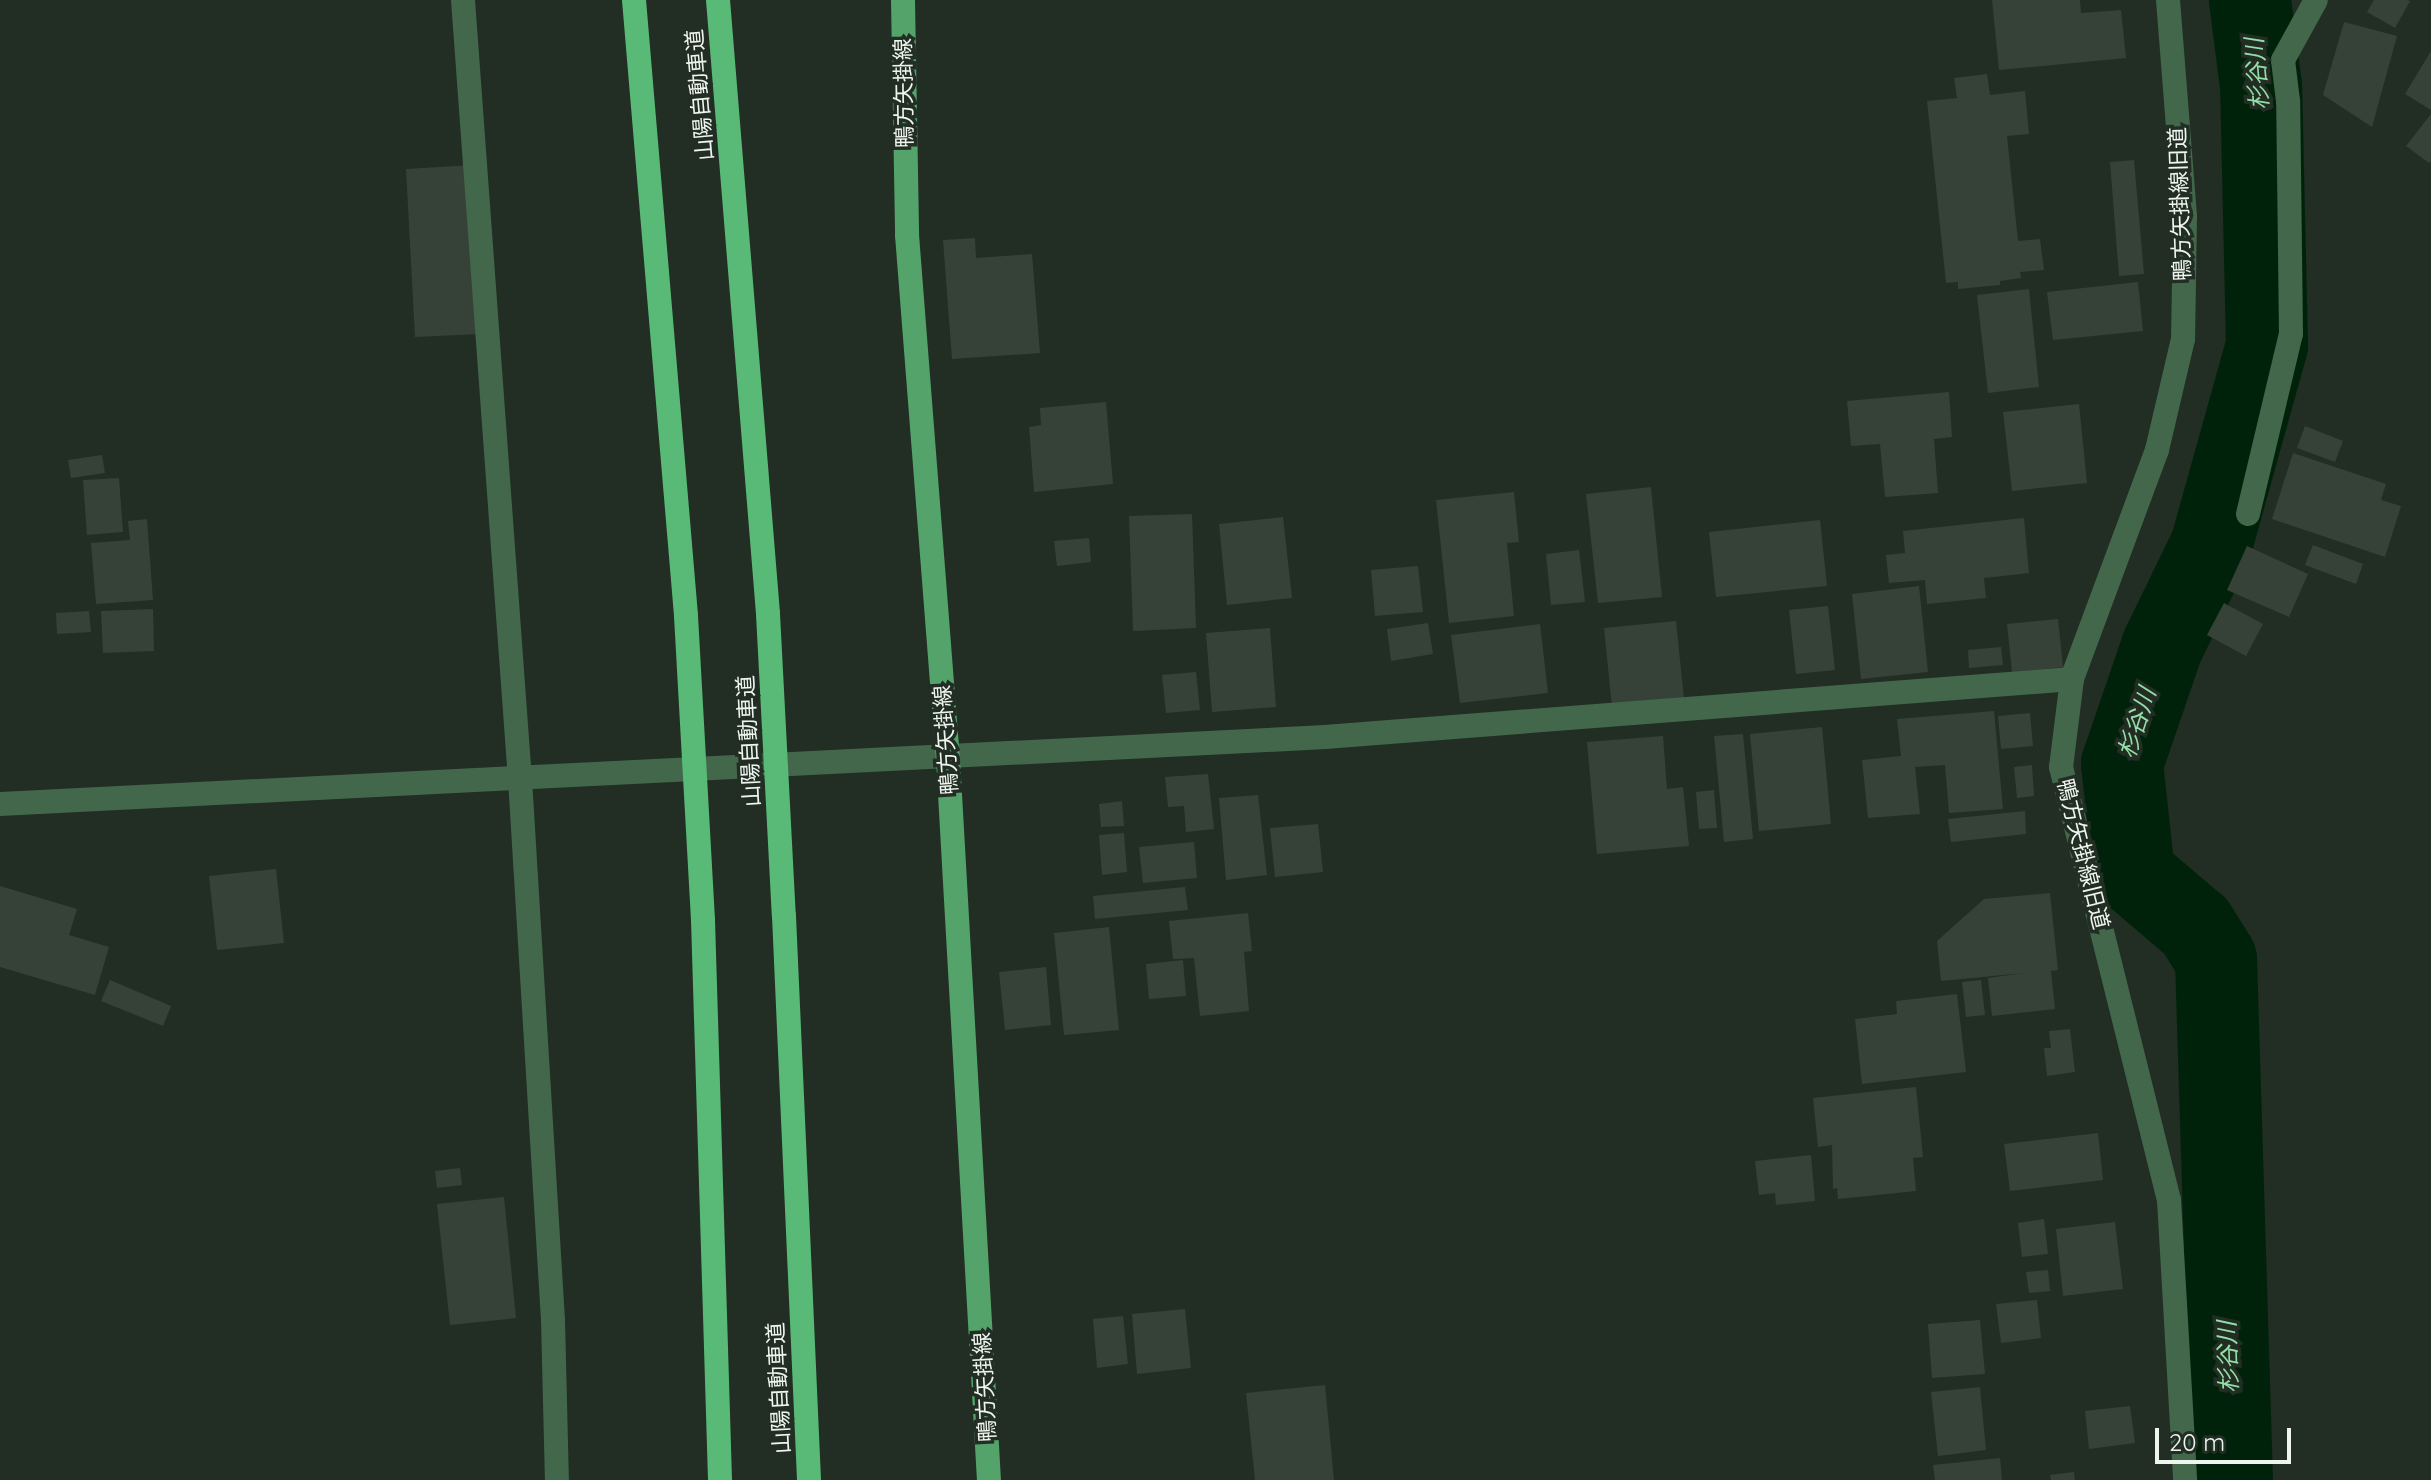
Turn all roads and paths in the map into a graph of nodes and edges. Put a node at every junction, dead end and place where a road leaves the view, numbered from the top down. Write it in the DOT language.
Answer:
graph roads {
  1 [pos="463,0"];
  2 [pos="634,0"];
  3 [pos="718,0"];
  4 [pos="903,0"];
  5 [pos="2168,0"];
  6 [pos="2316,0"];
  7 [pos="2248,514"];
  8 [pos="2072,679"];
  9 [pos="948,759"];
  10 [pos="520,779"];
  11 [pos="0,804"];
  12 [pos="557,1480"];
  13 [pos="720,1480"];
  14 [pos="809,1480"];
  15 [pos="989,1480"];
  16 [pos="2185,1480"];
  1 -- 10 [label="street"];
  2 -- 13 [label="highway, bridge"];
  3 -- 14 [label="highway, 山陽自動車道, bridge"];
  4 -- 9 [label="main road, 鴨方矢掛線"];
  5 -- 8 [label="street, 鴨方矢掛線旧道"];
  6 -- 7 [label="street"];
  8 -- 9 [label="street"];
  8 -- 16 [label="street, 鴨方矢掛線旧道"];
  9 -- 10 [label="street"];
  9 -- 15 [label="main road, 鴨方矢掛線"];
  10 -- 11 [label="street"];
  10 -- 12 [label="street"];
}
